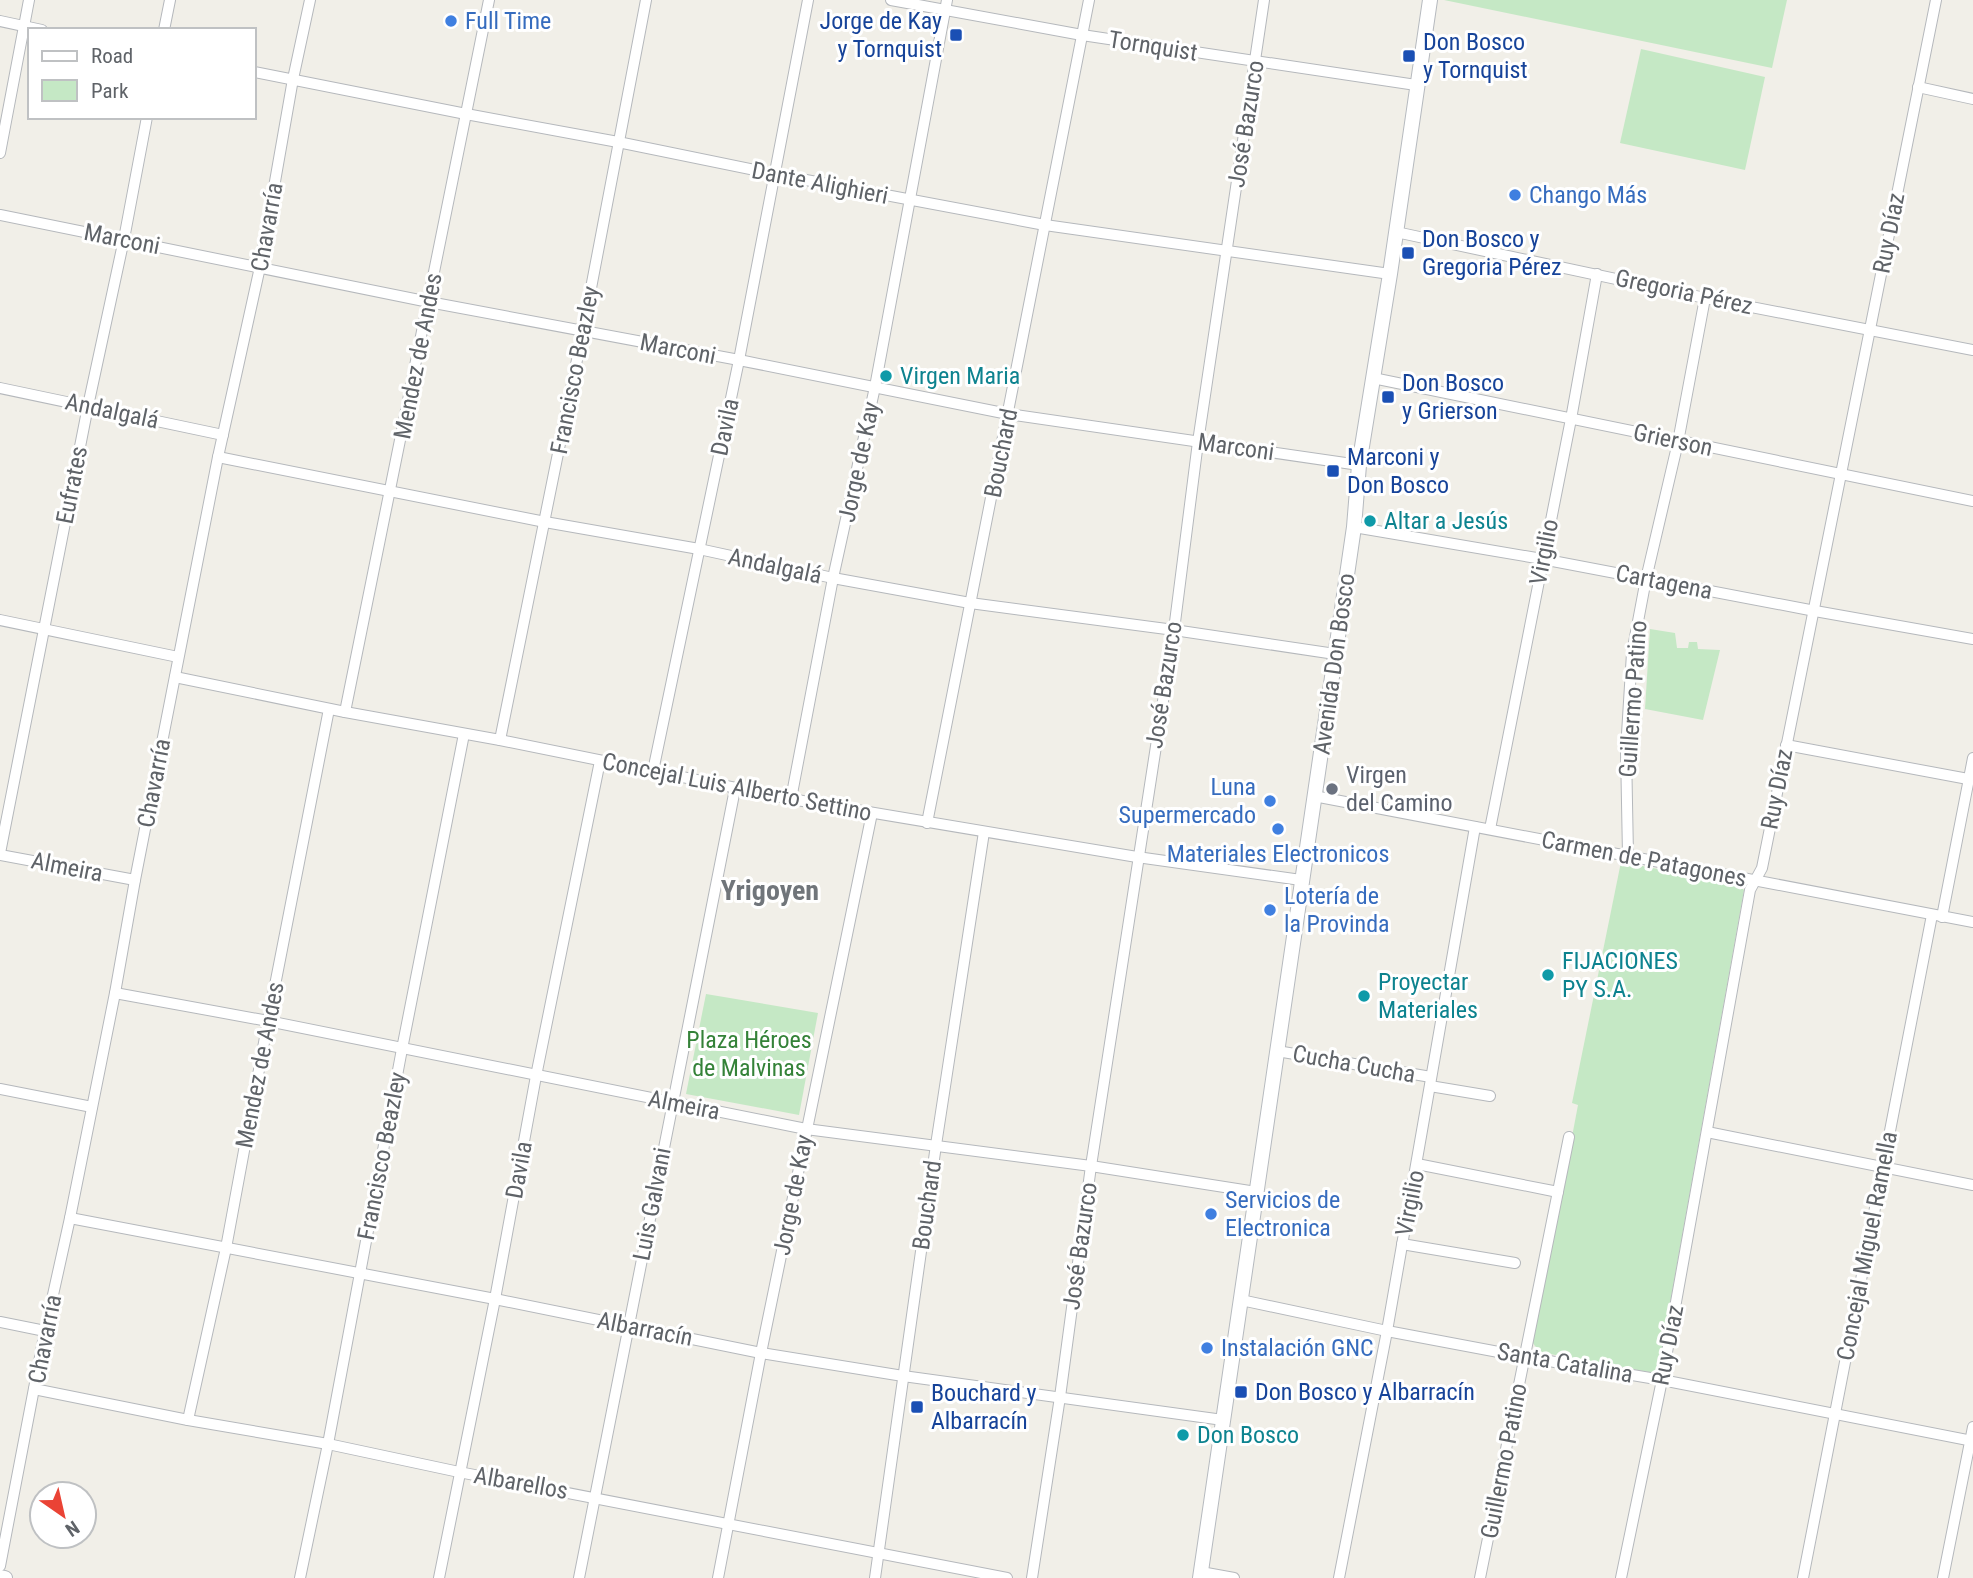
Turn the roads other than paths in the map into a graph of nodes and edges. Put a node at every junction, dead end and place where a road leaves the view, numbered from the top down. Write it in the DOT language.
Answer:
graph roads {
  1 [pos="29,0"];
  2 [pos="170,0"];
  3 [pos="310,0"];
  4 [pos="489,0"];
  5 [pos="646,0"];
  6 [pos="808,0"];
  7 [pos="891,0"];
  8 [pos="1089,0"];
  9 [pos="1265,0"];
  10 [pos="1430,0"];
  11 [pos="1936,0"];
  12 [pos="946,5"];
  13 [pos="0,21"];
  14 [pos="24,26"];
  15 [pos="33,28"];
  16 [pos="164,28"];
  17 [pos="1082,35"];
  18 [pos="1255,61"];
  19 [pos="256,72"];
  20 [pos="293,79"];
  21 [pos="1416,85"];
  22 [pos="1918,88"];
  23 [pos="1973,99"];
  24 [pos="466,114"];
  25 [pos="147,119"];
  26 [pos="618,142"];
  27 [pos="0,153"];
  28 [pos="774,174"];
  29 [pos="910,200"];
  30 [pos="0,215"];
  31 [pos="1045,225"];
  32 [pos="1396,232"];
  33 [pos="124,239"];
  34 [pos="1226,252"];
  35 [pos="260,267"];
  36 [pos="1390,274"];
  37 [pos="1597,274"];
  38 [pos="1705,298"];
  39 [pos="429,302"];
  40 [pos="1869,329"];
  41 [pos="583,330"];
  42 [pos="1973,350"];
  43 [pos="739,360"];
  44 [pos="1373,378"];
  45 [pos="875,387"];
  46 [pos="0,388"];
  47 [pos="88,406"];
  48 [pos="1008,414"];
  49 [pos="1571,419"];
  50 [pos="223,435"];
  51 [pos="1198,442"];
  52 [pos="1678,442"];
  53 [pos="218,457"];
  54 [pos="1359,465"];
  55 [pos="1841,475"];
  56 [pos="391,491"];
  57 [pos="1973,501"];
  58 [pos="545,522"];
  59 [pos="1354,527"];
  60 [pos="699,549"];
  61 [pos="1542,559"];
  62 [pos="834,578"];
  63 [pos="1647,579"];
  64 [pos="970,603"];
  65 [pos="1815,611"];
  66 [pos="0,620"];
  67 [pos="44,628"];
  68 [pos="1174,630"];
  69 [pos="1973,639"];
  70 [pos="1335,654"];
  71 [pos="178,657"];
  72 [pos="175,677"];
  73 [pos="329,709"];
  74 [pos="345,712"];
  75 [pos="464,734"];
  76 [pos="500,740"];
  77 [pos="1786,745"];
  78 [pos="1973,758"];
  79 [pos="600,761"];
  80 [pos="653,771"];
  81 [pos="1968,779"];
  82 [pos="735,789"];
  83 [pos="1314,796"];
  84 [pos="791,799"];
  85 [pos="872,813"];
  86 [pos="927,822"];
  87 [pos="1475,827"];
  88 [pos="1490,830"];
  89 [pos="984,832"];
  90 [pos="0,854"];
  91 [pos="1628,855"];
  92 [pos="1137,857"];
  93 [pos="135,880"];
  94 [pos="1301,880"];
  95 [pos="1756,880"];
  96 [pos="1937,916"];
  97 [pos="1973,922"];
  98 [pos="116,993"];
  99 [pos="268,1021"];
  100 [pos="402,1049"];
  101 [pos="1277,1051"];
  102 [pos="536,1076"];
  103 [pos="1430,1082"];
  104 [pos="0,1089"];
  105 [pos="1490,1096"];
  106 [pos="672,1103"];
  107 [pos="92,1107"];
  108 [pos="806,1129"];
  109 [pos="1707,1132"];
  110 [pos="1569,1138"];
  111 [pos="936,1145"];
  112 [pos="1417,1164"];
  113 [pos="1091,1166"];
  114 [pos="1881,1167"];
  115 [pos="1973,1185"];
  116 [pos="1256,1192"];
  117 [pos="1558,1192"];
  118 [pos="71,1218"];
  119 [pos="1402,1244"];
  120 [pos="226,1248"];
  121 [pos="1515,1263"];
  122 [pos="359,1273"];
  123 [pos="495,1299"];
  124 [pos="1241,1300"];
  125 [pos="0,1322"];
  126 [pos="628,1326"];
  127 [pos="46,1331"];
  128 [pos="1387,1331"];
  129 [pos="761,1353"];
  130 [pos="1525,1357"];
  131 [pos="903,1376"];
  132 [pos="1661,1380"];
  133 [pos="34,1389"];
  134 [pos="1060,1397"];
  135 [pos="1835,1413"];
  136 [pos="188,1420"];
  137 [pos="1223,1420"];
  138 [pos="1973,1427"];
  139 [pos="1972,1441"];
  140 [pos="328,1444"];
  141 [pos="459,1472"];
  142 [pos="595,1497"];
  143 [pos="729,1523"];
  144 [pos="879,1553"];
  145 [pos="0,1566"];
  146 [pos="1201,1575"];
  147 [pos="0,1577"];
  148 [pos="5,1578"];
  149 [pos="300,1578"];
  150 [pos="439,1578"];
  151 [pos="579,1578"];
  152 [pos="718,1578"];
  153 [pos="875,1578"];
  154 [pos="1007,1578"];
  155 [pos="1032,1578"];
  156 [pos="1234,1578"];
  157 [pos="1339,1578"];
  158 [pos="1480,1578"];
  159 [pos="1621,1578"];
  160 [pos="1803,1578"];
  161 [pos="1943,1578"];
  1 -- 14 [label="street"];
  2 -- 16 [label="street"];
  3 -- 20 [label="street, Chavarría"];
  4 -- 24 [label="street, Mendez de Andes"];
  5 -- 26 [label="street, Francisco Beazley"];
  6 -- 28 [label="street, Davila"];
  7 -- 12 [label="street, Tornquist"];
  8 -- 17 [label="street, Bouchard"];
  9 -- 18 [label="street, José Bazurco"];
  10 -- 21 [label="main road, Avenida Don Bosco"];
  11 -- 22 [label="street, Ruy Díaz"];
  12 -- 17 [label="street, Tornquist"];
  12 -- 29 [label="street, Jorge de Kay"];
  13 -- 14 [label="street"];
  14 -- 15 [label="street"];
  14 -- 27 [label="street"];
  17 -- 18 [label="street, Tornquist"];
  17 -- 31 [label="street, Bouchard"];
  18 -- 21 [label="street, Tornquist"];
  18 -- 34 [label="street, José Bazurco"];
  19 -- 20 [label="street, Dante Alighieri"];
  20 -- 24 [label="street, Dante Alighieri"];
  20 -- 35 [label="street, Chavarría"];
  21 -- 32 [label="main road, Avenida Don Bosco"];
  22 -- 23 [label="street"];
  22 -- 40 [label="street, Ruy Díaz"];
  24 -- 26 [label="street, Dante Alighieri"];
  24 -- 39 [label="street, Mendez de Andes"];
  25 -- 33 [label="street, Eufrates"];
  26 -- 28 [label="street, Dante Alighieri"];
  26 -- 41 [label="street, Francisco Beazley"];
  28 -- 29 [label="street, Dante Alighieri"];
  28 -- 43 [label="street, Davila"];
  29 -- 31 [label="street, Dante Alighieri"];
  29 -- 45 [label="street, Jorge de Kay"];
  30 -- 33 [label="street, Marconi"];
  31 -- 34 [label="street, Dante Alighieri"];
  31 -- 48 [label="street, Bouchard"];
  32 -- 36 [label="main road, Avenida Don Bosco"];
  32 -- 37 [label="street, Gregoria Pérez"];
  33 -- 35 [label="street, Marconi"];
  33 -- 47 [label="street, Eufrates"];
  34 -- 36 [label="street, Dante Alighieri"];
  34 -- 51 [label="street, José Bazurco"];
  35 -- 39 [label="street, Marconi"];
  35 -- 50 [label="street, Chavarría"];
  36 -- 44 [label="main road, Avenida Don Bosco"];
  37 -- 38 [label="street, Gregoria Pérez"];
  37 -- 49 [label="street, Virgilio"];
  38 -- 40 [label="street, Gregoria Pérez"];
  38 -- 52 [label="street, Guillermo Patino"];
  39 -- 41 [label="street, Marconi"];
  39 -- 56 [label="street, Mendez de Andes"];
  40 -- 42 [label="street, Gregoria Pérez"];
  40 -- 55 [label="street, Ruy Díaz"];
  41 -- 43 [label="street, Marconi"];
  41 -- 58 [label="street, Francisco Beazley"];
  43 -- 45 [label="street, Marconi"];
  43 -- 60 [label="street, Davila"];
  44 -- 49 [label="street, Grierson"];
  44 -- 54 [label="main road, Avenida Don Bosco"];
  45 -- 48 [label="street, Marconi"];
  45 -- 62 [label="street, Jorge de Kay"];
  46 -- 47 [label="street, Andalgalá"];
  47 -- 50 [label="street, Andalgalá"];
  47 -- 67 [label="street, Eufrates"];
  48 -- 51 [label="street, Marconi"];
  48 -- 64 [label="street, Bouchard"];
  49 -- 52 [label="street, Grierson"];
  49 -- 61 [label="street, Virgilio"];
  50 -- 53 [label="street, Chavarría"];
  51 -- 54 [label="street, Marconi"];
  51 -- 68 [label="street, José Bazurco"];
  52 -- 55 [label="street, Grierson"];
  52 -- 63 [label="street, Guillermo Patino"];
  53 -- 56 [label="street, Andalgalá"];
  53 -- 71 [label="street, Chavarría"];
  54 -- 59 [label="main road, Avenida Don Bosco"];
  55 -- 57 [label="street, Grierson"];
  55 -- 65 [label="street, Ruy Díaz"];
  56 -- 58 [label="street, Andalgalá"];
  56 -- 74 [label="street, Mendez de Andes"];
  58 -- 60 [label="street, Andalgalá"];
  58 -- 76 [label="street, Francisco Beazley"];
  59 -- 61 [label="street, Cartagena"];
  59 -- 70 [label="main road, Avenida Don Bosco"];
  60 -- 62 [label="street, Andalgalá"];
  60 -- 80 [label="street, Davila"];
  61 -- 63 [label="street, Cartagena"];
  61 -- 88 [label="street, Virgilio"];
  62 -- 64 [label="street, Andalgalá"];
  62 -- 84 [label="street, Jorge de Kay"];
  63 -- 65 [label="street, Cartagena"];
  63 -- 91 [label="street, Guillermo Patino"];
  64 -- 68 [label="street, Andalgalá"];
  64 -- 86 [label="street, Bouchard"];
  65 -- 69 [label="street, Cartagena"];
  65 -- 77 [label="street, Ruy Díaz"];
  66 -- 67 [label="street"];
  67 -- 71 [label="street"];
  67 -- 90 [label="street, Eufrates"];
  68 -- 70 [label="street, Andalgalá"];
  68 -- 92 [label="street, José Bazurco"];
  70 -- 83 [label="main road, Avenida Don Bosco"];
  71 -- 72 [label="street, Chavarría"];
  72 -- 73 [label="street, Concejal Luis Alberto Settino"];
  72 -- 93 [label="street, Chavarría"];
  73 -- 74 [label="street, Concejal Luis Alberto Settino"];
  73 -- 99 [label="street, Mendez de Andes"];
  74 -- 75 [label="street, Concejal Luis Alberto Settino"];
  75 -- 76 [label="street, Concejal Luis Alberto Settino"];
  75 -- 100 [label="street, Francisco Beazley"];
  76 -- 79 [label="street, Concejal Luis Alberto Settino"];
  77 -- 81 [label="street"];
  77 -- 95 [label="street, Ruy Díaz"];
  78 -- 81 [label="street, Concejal Miguel Ramella"];
  79 -- 80 [label="street, Concejal Luis Alberto Settino"];
  79 -- 102 [label="street, Davila"];
  80 -- 82 [label="street, Concejal Luis Alberto Settino"];
  81 -- 96 [label="street, Concejal Miguel Ramella"];
  82 -- 84 [label="street, Concejal Luis Alberto Settino"];
  82 -- 106 [label="street, Luis Galvani"];
  83 -- 87 [label="street, Carmen de Patagones"];
  83 -- 94 [label="main road, Avenida Don Bosco"];
  84 -- 85 [label="street, Concejal Luis Alberto Settino"];
  85 -- 86 [label="street, Concejal Luis Alberto Settino"];
  85 -- 108 [label="street, Jorge de Kay"];
  86 -- 89 [label="street, Concejal Luis Alberto Settino"];
  87 -- 88 [label="street, Carmen de Patagones"];
  87 -- 103 [label="street, Virgilio"];
  88 -- 91 [label="street, Carmen de Patagones"];
  89 -- 92 [label="street, Concejal Luis Alberto Settino"];
  89 -- 111 [label="street, Bouchard"];
  90 -- 93 [label="street, Almeira"];
  91 -- 95 [label="street, Carmen de Patagones"];
  92 -- 94 [label="street, Concejal Luis Alberto Settino"];
  92 -- 113 [label="street, José Bazurco"];
  93 -- 98 [label="street, Chavarría"];
  94 -- 101 [label="main road, Avenida Don Bosco"];
  95 -- 96 [label="street, Carmen de Patagones"];
  95 -- 109 [label="street, Ruy Díaz"];
  96 -- 97 [label="street, Carmen de Patagones"];
  96 -- 114 [label="street, Concejal Miguel Ramella"];
  98 -- 99 [label="street, Almeira"];
  98 -- 107 [label="street, Chavarría"];
  99 -- 100 [label="street, Almeira"];
  99 -- 120 [label="street, Mendez de Andes"];
  100 -- 102 [label="street, Almeira"];
  100 -- 122 [label="street, Francisco Beazley"];
  101 -- 103 [label="street, Cucha Cucha"];
  101 -- 116 [label="main road, Avenida Don Bosco"];
  102 -- 106 [label="street, Almeira"];
  102 -- 123 [label="street, Davila"];
  103 -- 105 [label="street, Cucha Cucha"];
  103 -- 112 [label="street, Virgilio"];
  104 -- 107 [label="street"];
  106 -- 108 [label="street, Almeira"];
  106 -- 126 [label="street, Luis Galvani"];
  107 -- 118 [label="street, Chavarría"];
  108 -- 111 [label="street, Almeira"];
  108 -- 129 [label="street, Jorge de Kay"];
  109 -- 114 [label="street"];
  109 -- 132 [label="street, Ruy Díaz"];
  110 -- 117 [label="street, Guillermo Patino"];
  111 -- 113 [label="street, Almeira"];
  111 -- 131 [label="street, Bouchard"];
  112 -- 117 [label="street"];
  112 -- 119 [label="street, Virgilio"];
  113 -- 116 [label="street, Almeira"];
  113 -- 134 [label="street, José Bazurco"];
  114 -- 115 [label="street"];
  114 -- 135 [label="street, Concejal Miguel Ramella"];
  116 -- 124 [label="main road, Avenida Don Bosco"];
  117 -- 130 [label="street, Guillermo Patino"];
  118 -- 120 [label="street, Albarracín"];
  118 -- 127 [label="street, Chavarría"];
  119 -- 121 [label="street"];
  119 -- 128 [label="street, Virgilio"];
  120 -- 122 [label="street, Albarracín"];
  120 -- 136 [label="street, Mendez de Andes"];
  122 -- 123 [label="street, Albarracín"];
  122 -- 140 [label="street, Francisco Beazley"];
  123 -- 126 [label="street, Albarracín"];
  123 -- 141 [label="street, Davila"];
  124 -- 128 [label="street, Santa Catalina"];
  124 -- 137 [label="main road, Avenida Don Bosco"];
  125 -- 127 [label="street"];
  126 -- 129 [label="street, Albarracín"];
  126 -- 142 [label="street, Luis Galvani"];
  127 -- 133 [label="street, Chavarría"];
  128 -- 130 [label="street, Santa Catalina"];
  128 -- 157 [label="street, Virgilio"];
  129 -- 131 [label="street, Albarracín"];
  129 -- 143 [label="street, Jorge de Kay"];
  130 -- 132 [label="street, Santa Catalina"];
  130 -- 158 [label="street, Guillermo Patino"];
  131 -- 134 [label="street, Albarracín"];
  131 -- 144 [label="street, Bouchard"];
  132 -- 135 [label="street, Santa Catalina"];
  132 -- 159 [label="street, Ruy Díaz"];
  133 -- 136 [label="street, Albarellos"];
  133 -- 145 [label="street, Chavarría"];
  134 -- 137 [label="street, Albarracín"];
  134 -- 155 [label="street, José Bazurco"];
  135 -- 139 [label="street, Santa Catalina"];
  135 -- 160 [label="street, Concejal Miguel Ramella"];
  136 -- 140 [label="street, Albarellos"];
  137 -- 146 [label="main road, Avenida Don Bosco"];
  138 -- 139 [label="street"];
  139 -- 161 [label="street"];
  140 -- 141 [label="street, Albarellos"];
  140 -- 149 [label="street, Francisco Beazley"];
  141 -- 142 [label="street, Albarellos"];
  141 -- 150 [label="street, Davila"];
  142 -- 143 [label="street, Albarellos"];
  142 -- 151 [label="street, Luis Galvani"];
  143 -- 144 [label="street, Albarellos"];
  143 -- 152 [label="street, Jorge de Kay"];
  144 -- 153 [label="street, Bouchard"];
  144 -- 154 [label="street, Albarellos"];
  146 -- 156 [label="street"];
  147 -- 148 [label="main road"];
}
